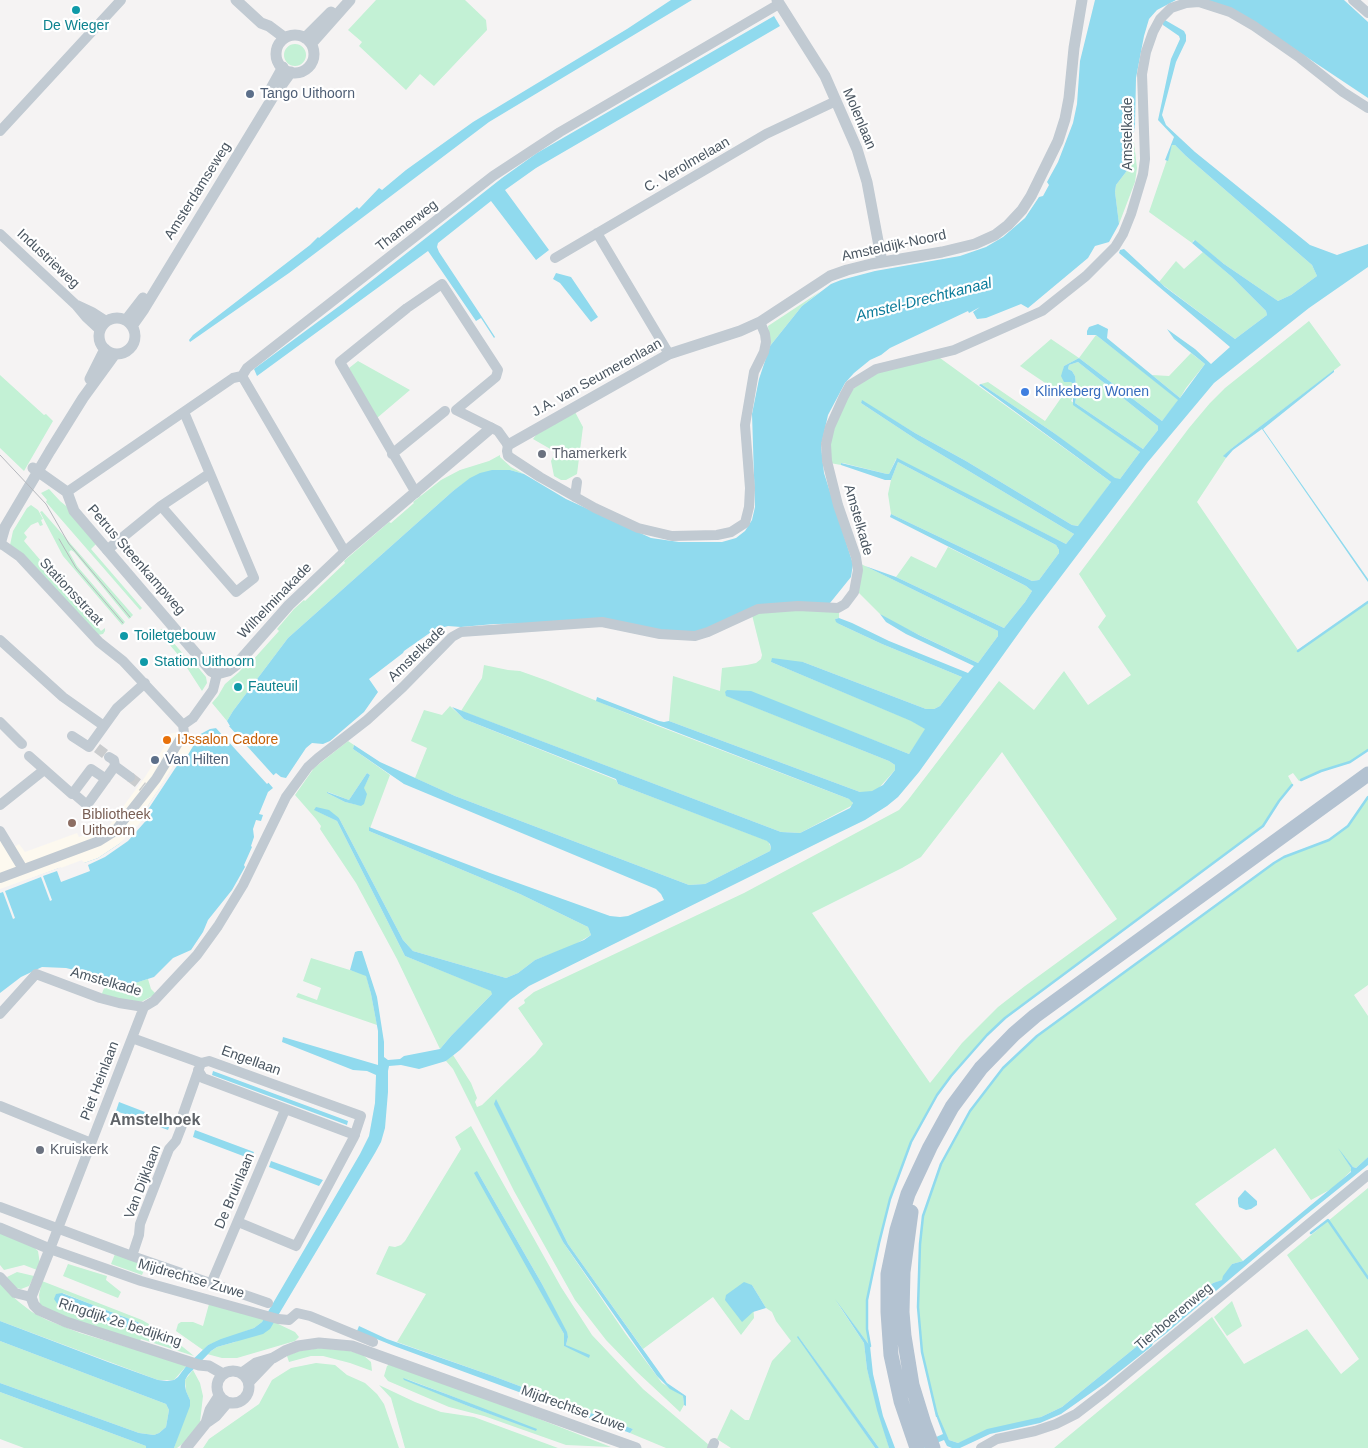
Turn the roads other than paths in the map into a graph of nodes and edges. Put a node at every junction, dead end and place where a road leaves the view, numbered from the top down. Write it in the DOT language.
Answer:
graph roads {
  1 [pos="121,0"];
  2 [pos="236,0"];
  3 [pos="342,0"];
  4 [pos="350,0"];
  5 [pos="1082,0"];
  6 [pos="1353,0"];
  7 [pos="778,2"];
  8 [pos="1368,13"];
  9 [pos="308,41"];
  10 [pos="282,42"];
  11 [pos="287,70"];
  12 [pos="836,101"];
  13 [pos="1368,108"];
  14 [pos="0,131"];
  15 [pos="597,233"];
  16 [pos="0,234"];
  17 [pos="555,258"];
  18 [pos="882,262"];
  19 [pos="760,322"];
  20 [pos="129,323"];
  21 [pos="103,326"];
  22 [pos="110,352"];
  23 [pos="669,354"];
  24 [pos="242,376"];
  25 [pos="445,411"];
  26 [pos="184,412"];
  27 [pos="491,428"];
  28 [pos="508,445"];
  29 [pos="392,454"];
  30 [pos="36,470"];
  31 [pos="209,474"];
  32 [pos="577,482"];
  33 [pos="67,492"];
  34 [pos="416,493"];
  35 [pos="575,497"];
  36 [pos="161,506"];
  37 [pos="0,525"];
  38 [pos="0,543"];
  39 [pos="108,550"];
  40 [pos="344,552"];
  41 [pos="0,640"];
  42 [pos="217,674"];
  43 [pos="145,683"];
  44 [pos="0,722"];
  45 [pos="183,725"];
  46 [pos="104,726"];
  47 [pos="72,736"];
  48 [pos="22,744"];
  49 [pos="29,756"];
  50 [pos="109,756"];
  51 [pos="115,766"];
  52 [pos="44,770"];
  53 [pos="1368,774"];
  54 [pos="130,777"];
  55 [pos="106,780"];
  56 [pos="73,793"];
  57 [pos="0,805"];
  58 [pos="0,831"];
  59 [pos="23,869"];
  60 [pos="0,878"];
  61 [pos="144,1008"];
  62 [pos="0,1014"];
  63 [pos="132,1038"];
  64 [pos="200,1067"];
  65 [pos="0,1106"];
  66 [pos="285,1110"];
  67 [pos="355,1135"];
  68 [pos="91,1143"];
  69 [pos="1368,1175"];
  70 [pos="0,1207"];
  71 [pos="238,1222"];
  72 [pos="0,1228"];
  73 [pos="58,1229"];
  74 [pos="50,1249"];
  75 [pos="132,1256"];
  76 [pos="0,1277"];
  77 [pos="211,1284"];
  78 [pos="31,1297"];
  79 [pos="268,1303"];
  80 [pos="373,1342"];
  81 [pos="220,1378"];
  82 [pos="245,1378"];
  83 [pos="223,1399"];
  84 [pos="925,1445"];
  85 [pos="186,1448"];
  86 [pos="636,1448"];
  87 [pos="981,1448"];
  1 -- 14 [label="street"];
  2 -- 10 [label="street"];
  3 -- 9 [label="street"];
  4 -- 9 [label="street"];
  5 -- 18 [label="street, Amsteldijk-Noord"];
  6 -- 8 [label="street"];
  7 -- 12 [label="street, Molenlaan"];
  7 -- 24 [label="street, Thamerweg"];
  9 -- 10 [label="street"];
  9 -- 11 [label="street"];
  10 -- 11 [label="street"];
  11 -- 20 [label="street, Amsterdamseweg"];
  12 -- 15 [label="street, C. Verolmelaan"];
  12 -- 18 [label="street, Molenlaan"];
  13 -- 61 [label="street, Amstelkade"];
  15 -- 17 [label="street, C. Verolmelaan"];
  15 -- 23 [label="street"];
  16 -- 21 [label="street, Industrieweg"];
  18 -- 19 [label="street, Amsteldijk-Noord"];
  19 -- 23 [label="street, J.A. van Seumerenlaan"];
  19 -- 35 [label="street"];
  20 -- 21 [label="street"];
  20 -- 22 [label="street"];
  21 -- 22 [label="street"];
  22 -- 30 [label="street"];
  23 -- 28 [label="street, J.A. van Seumerenlaan"];
  24 -- 26 [label="street, Thamerweg"];
  24 -- 40 [label="street"];
  25 -- 29 [label="street"];
  26 -- 31 [label="street"];
  26 -- 33 [label="street, Thamerweg"];
  27 -- 28 [label="street"];
  27 -- 29 [label="street"];
  27 -- 34 [label="street, Wilhelminakade"];
  28 -- 35 [label="street"];
  29 -- 34 [label="street"];
  30 -- 33 [label="street, Petrus Steenkampweg"];
  30 -- 37 [label="street"];
  30 -- 38 [label="street"];
  31 -- 36 [label="street"];
  31 -- 36 [label="street"];
  32 -- 35 [label="street"];
  33 -- 39 [label="street, Petrus Steenkampweg"];
  34 -- 40 [label="street, Wilhelminakade"];
  36 -- 39 [label="street"];
  38 -- 43 [label="street, Stationsstraat"];
  39 -- 42 [label="street, Petrus Steenkampweg"];
  40 -- 42 [label="street, Wilhelminakade"];
  41 -- 46 [label="street"];
  42 -- 45 [label="street"];
  43 -- 45 [label="street, Stationsstraat"];
  43 -- 46 [label="street"];
  44 -- 48 [label="street"];
  45 -- 59 [label="street"];
  46 -- 47 [label="street"];
  49 -- 52 [label="street"];
  50 -- 51 [label="street"];
  51 -- 54 [label="street"];
  51 -- 55 [label="street"];
  52 -- 56 [label="street"];
  52 -- 57 [label="street"];
  53 -- 84 [label="main road"];
  55 -- 56 [label="street"];
  55 -- 56 [label="street"];
  58 -- 59 [label="street"];
  59 -- 60 [label="street"];
  61 -- 62 [label="street, Amstelkade"];
  61 -- 63 [label="street, Piet Heinlaan"];
  63 -- 64 [label="street, Engellaan"];
  63 -- 68 [label="street, Piet Heinlaan"];
  64 -- 66 [label="street, Engellaan"];
  64 -- 67 [label="street, Engellaan"];
  64 -- 75 [label="street, Van Dijklaan"];
  65 -- 68 [label="street"];
  66 -- 67 [label="street, Engellaan"];
  66 -- 71 [label="street, De Bruinlaan"];
  67 -- 71 [label="street"];
  68 -- 73 [label="street, Piet Heinlaan"];
  69 -- 87 [label="street, Tienboerenweg"];
  70 -- 73 [label="street, Mijdrechtse Zuwe"];
  71 -- 77 [label="street, De Bruinlaan"];
  72 -- 74 [label="street, Mijdrechtse Zuwe"];
  73 -- 74 [label="street, Piet Heinlaan"];
  73 -- 75 [label="street, Mijdrechtse Zuwe"];
  74 -- 78 [label="street"];
  74 -- 80 [label="street, Mijdrechtse Zuwe"];
  75 -- 77 [label="street, Mijdrechtse Zuwe"];
  76 -- 78 [label="street"];
  77 -- 79 [label="street, Mijdrechtse Zuwe"];
  78 -- 81 [label="street, Ringdijk 2e bedijking"];
  81 -- 82 [label="street"];
  81 -- 83 [label="street"];
  82 -- 83 [label="street"];
  82 -- 86 [label="street, Mijdrechtse Zuwe"];
  83 -- 85 [label="street"];
}
